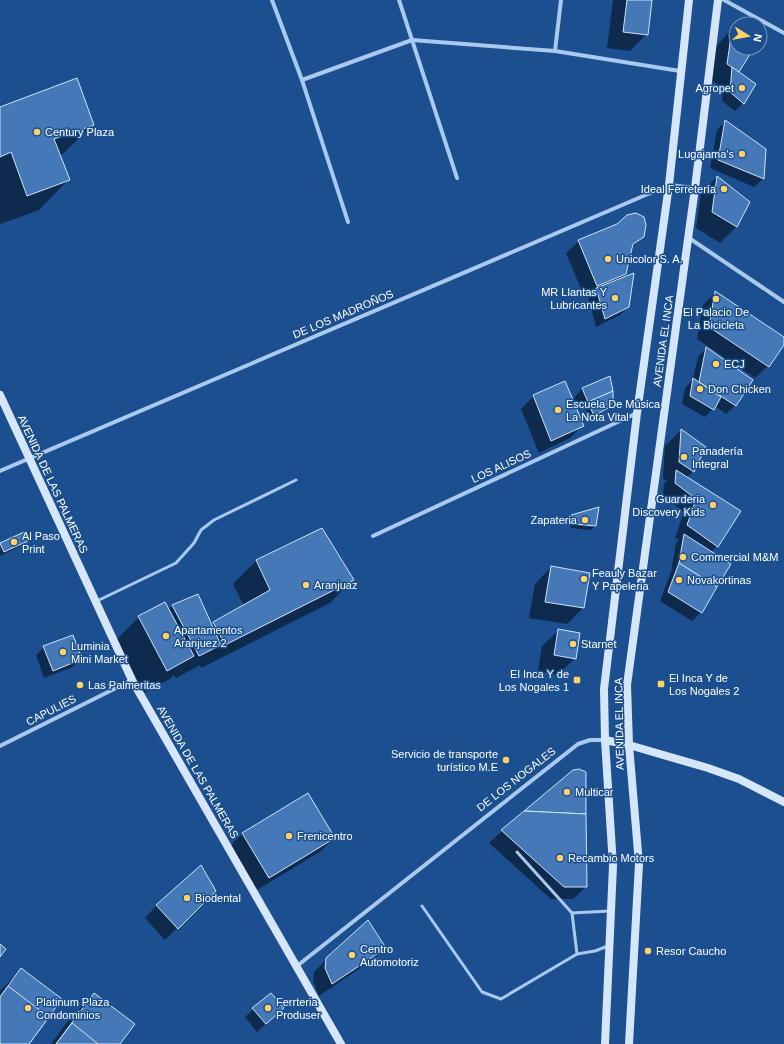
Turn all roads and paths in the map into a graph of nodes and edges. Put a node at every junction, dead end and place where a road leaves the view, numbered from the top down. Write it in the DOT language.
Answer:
graph roads {
  1 [pos="272,0"];
  2 [pos="399,0"];
  3 [pos="561,0"];
  4 [pos="689,0"];
  5 [pos="718,0"];
  6 [pos="724,0"];
  7 [pos="784,33"];
  8 [pos="412,40"];
  9 [pos="555,51"];
  10 [pos="680,71"];
  11 [pos="302,80"];
  12 [pos="457,178"];
  13 [pos="669,185"];
  14 [pos="695,188"];
  15 [pos="348,222"];
  16 [pos="688,238"];
  17 [pos="784,302"];
  18 [pos="0,395"];
  19 [pos="637,413"];
  20 [pos="28,458"];
  21 [pos="0,471"];
  22 [pos="296,480"];
  23 [pos="373,536"];
  24 [pos="95,602"];
  25 [pos="132,680"];
  26 [pos="605,740"];
  27 [pos="629,745"];
  28 [pos="0,746"];
  29 [pos="784,802"];
  30 [pos="517,852"];
  31 [pos="422,906"];
  32 [pos="611,911"];
  33 [pos="572,913"];
  34 [pos="610,945"];
  35 [pos="577,954"];
  36 [pos="297,966"];
  37 [pos="341,1044"];
  38 [pos="605,1044"];
  39 [pos="630,1044"];
  1 -- 11 [label="street"];
  2 -- 8 [label="street"];
  3 -- 9 [label="street"];
  4 -- 10 [label="main road, AVENIDA EL INCA"];
  5 -- 14 [label="main road, AVENIDA EL INCA"];
  6 -- 7 [label="street"];
  8 -- 9 [label="street"];
  8 -- 11 [label="street"];
  8 -- 12 [label="street"];
  9 -- 10 [label="street"];
  10 -- 13 [label="main road, AVENIDA EL INCA"];
  11 -- 15 [label="street"];
  13 -- 14 [label="street, DE LOS MADROÑOS"];
  13 -- 19 [label="main road, AVENIDA EL INCA"];
  13 -- 20 [label="street, DE LOS MADROÑOS"];
  14 -- 16 [label="main road, AVENIDA EL INCA"];
  16 -- 17 [label="street"];
  16 -- 27 [label="main road, AVENIDA EL INCA"];
  18 -- 20 [label="main road, AVENIDA DE LAS PALMERAS"];
  19 -- 23 [label="street, LOS ALISOS"];
  19 -- 26 [label="main road, AVENIDA EL INCA"];
  20 -- 21 [label="street, DE LOS MADROÑOS"];
  20 -- 24 [label="main road, AVENIDA DE LAS PALMERAS"];
  22 -- 24 [label="lane"];
  24 -- 25 [label="main road, AVENIDA DE LAS PALMERAS"];
  25 -- 28 [label="street, CAPULIES"];
  25 -- 36 [label="main road, AVENIDA DE LAS PALMERAS"];
  26 -- 27 [label="main road, DE LOS NOGALES"];
  26 -- 32 [label="main road, AVENIDA EL INCA"];
  26 -- 36 [label="street, DE LOS NOGALES"];
  27 -- 29 [label="main road, DE LOS NOGALES"];
  27 -- 39 [label="main road, AVENIDA EL INCA"];
  30 -- 33 [label="lane"];
  31 -- 35 [label="lane"];
  32 -- 33 [label="lane"];
  32 -- 34 [label="main road, AVENIDA EL INCA"];
  33 -- 35 [label="lane"];
  34 -- 35 [label="lane"];
  34 -- 38 [label="main road, AVENIDA EL INCA"];
  36 -- 37 [label="main road, AVENIDA DE LAS PALMERAS"];
}
